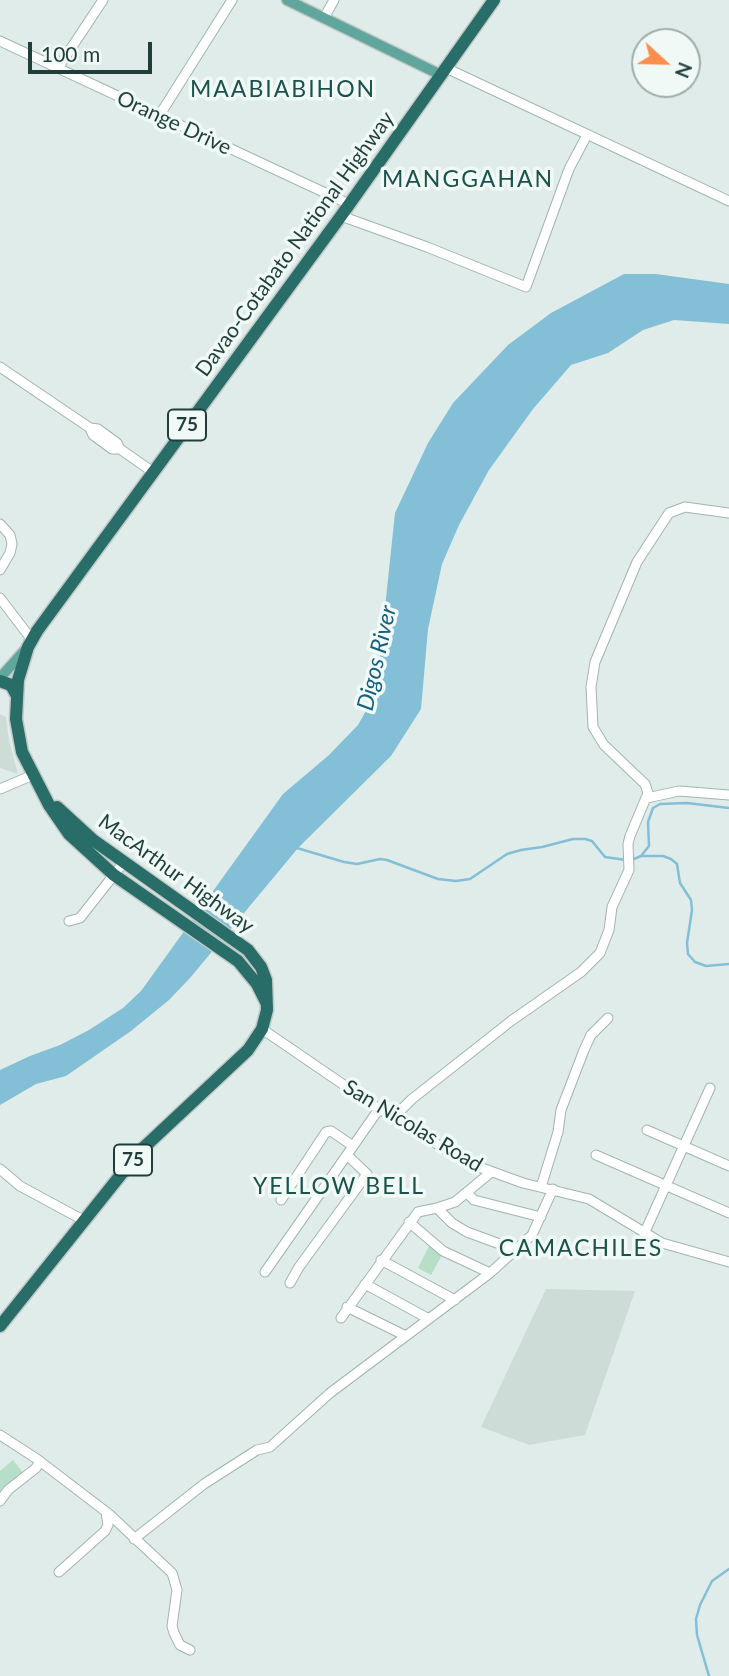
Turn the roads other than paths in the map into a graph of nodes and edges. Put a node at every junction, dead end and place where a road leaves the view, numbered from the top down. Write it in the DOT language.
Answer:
graph roads {
  1 [pos="103,0"];
  2 [pos="232,0"];
  3 [pos="287,0"];
  4 [pos="334,0"];
  5 [pos="494,0"];
  6 [pos="324,18"];
  7 [pos="0,41"];
  8 [pos="58,68"];
  9 [pos="443,72"];
  10 [pos="159,116"];
  11 [pos="587,135"];
  12 [pos="729,201"];
  13 [pos="349,204"];
  14 [pos="341,216"];
  15 [pos="0,367"];
  16 [pos="153,472"];
  17 [pos="729,513"];
  18 [pos="0,524"];
  19 [pos="0,570"];
  20 [pos="0,598"];
  21 [pos="30,644"];
  22 [pos="0,680"];
  23 [pos="16,694"];
  24 [pos="33,775"];
  25 [pos="0,789"];
  26 [pos="41,789"];
  27 [pos="729,795"];
  28 [pos="647,798"];
  29 [pos="124,862"];
  30 [pos="114,875"];
  31 [pos="69,921"];
  32 [pos="266,1002"];
  33 [pos="608,1018"];
  34 [pos="262,1029"];
  35 [pos="710,1088"];
  36 [pos="379,1109"];
  37 [pos="393,1118"];
  38 [pos="647,1130"];
  39 [pos="353,1146"];
  40 [pos="683,1146"];
  41 [pos="347,1155"];
  42 [pos="596,1155"];
  43 [pos="729,1166"];
  44 [pos="0,1169"];
  45 [pos="490,1173"];
  46 [pos="666,1185"];
  47 [pos="541,1187"];
  48 [pos="553,1189"];
  49 [pos="467,1193"];
  50 [pos="281,1200"];
  51 [pos="437,1208"];
  52 [pos="729,1213"];
  53 [pos="541,1217"];
  54 [pos="83,1220"];
  55 [pos="410,1222"];
  56 [pos="644,1234"];
  57 [pos="516,1250"];
  58 [pos="381,1260"];
  59 [pos="729,1262"];
  60 [pos="265,1272"];
  61 [pos="490,1273"];
  62 [pos="290,1283"];
  63 [pos="365,1284"];
  64 [pos="455,1300"];
  65 [pos="347,1307"];
  66 [pos="341,1318"];
  67 [pos="429,1319"];
  68 [pos="0,1326"];
  69 [pos="405,1336"];
  70 [pos="0,1435"];
  71 [pos="40,1461"];
  72 [pos="0,1501"];
  73 [pos="106,1512"];
  74 [pos="134,1539"];
  75 [pos="59,1572"];
  76 [pos="190,1650"];
  1 -- 8 [label="street"];
  2 -- 10 [label="street"];
  3 -- 6 [label="main road"];
  4 -- 6 [label="street"];
  5 -- 9 [label="highway, Davao-Cotabato National Highway / 75"];
  6 -- 9 [label="main road"];
  7 -- 8 [label="street, Orange Drive"];
  8 -- 10 [label="street, Orange Drive"];
  9 -- 11 [label="street"];
  9 -- 13 [label="highway, Davao-Cotabato National Highway / 75"];
  10 -- 13 [label="street, Orange Drive"];
  11 -- 12 [label="street"];
  11 -- 14 [label="street"];
  13 -- 14 [label="highway, Davao-Cotabato National Highway / 75"];
  14 -- 16 [label="highway, Davao-Cotabato National Highway / 75"];
  15 -- 16 [label="street"];
  16 -- 21 [label="highway, Davao-Cotabato National Highway / 75"];
  17 -- 28 [label="street"];
  18 -- 19 [label="street"];
  20 -- 21 [label="street"];
  21 -- 22 [label="main road"];
  21 -- 23 [label="highway, MacArthur Highway / 75"];
  22 -- 23 [label="highway"];
  23 -- 24 [label="highway, MacArthur Highway / 75"];
  24 -- 25 [label="street"];
  24 -- 26 [label="highway, MacArthur Highway / 75"];
  26 -- 29 [label="highway, MacArthur Highway / 75"];
  26 -- 30 [label="highway, MacArthur Highway / 75"];
  27 -- 28 [label="street"];
  28 -- 37 [label="street"];
  29 -- 30 [label="street"];
  29 -- 32 [label="highway, MacArthur Highway / 75"];
  30 -- 31 [label="street"];
  30 -- 32 [label="highway, MacArthur Highway / 75"];
  32 -- 34 [label="highway, MacArthur Highway / 75"];
  33 -- 47 [label="street"];
  34 -- 36 [label="street, San Nicolas Road"];
  34 -- 54 [label="highway, MacArthur Highway / 75"];
  35 -- 40 [label="street"];
  36 -- 37 [label="street, San Nicolas Road"];
  36 -- 39 [label="street"];
  37 -- 45 [label="street, San Nicolas Road"];
  38 -- 40 [label="street"];
  39 -- 41 [label="street"];
  39 -- 50 [label="street"];
  40 -- 43 [label="street"];
  40 -- 46 [label="street"];
  41 -- 60 [label="street"];
  41 -- 62 [label="street"];
  42 -- 46 [label="street"];
  44 -- 54 [label="street"];
  45 -- 47 [label="street, San Nicolas Road"];
  45 -- 49 [label="street"];
  46 -- 52 [label="street"];
  46 -- 56 [label="street"];
  47 -- 48 [label="street, San Nicolas Road"];
  48 -- 53 [label="street"];
  48 -- 56 [label="street, San Nicolas Road"];
  49 -- 51 [label="street"];
  49 -- 53 [label="street"];
  51 -- 55 [label="street"];
  51 -- 57 [label="street"];
  53 -- 57 [label="street"];
  54 -- 68 [label="highway, MacArthur Highway / 75"];
  55 -- 58 [label="street"];
  55 -- 61 [label="street"];
  56 -- 59 [label="street, San Nicolas Road"];
  57 -- 61 [label="street"];
  58 -- 63 [label="street"];
  58 -- 64 [label="street"];
  61 -- 64 [label="street"];
  63 -- 65 [label="street"];
  63 -- 67 [label="street"];
  64 -- 67 [label="street"];
  65 -- 66 [label="street"];
  65 -- 69 [label="street"];
  67 -- 69 [label="street"];
  69 -- 74 [label="street"];
  70 -- 71 [label="street"];
  71 -- 72 [label="street"];
  71 -- 73 [label="street"];
  73 -- 74 [label="street"];
  73 -- 75 [label="street"];
  74 -- 76 [label="street"];
}
